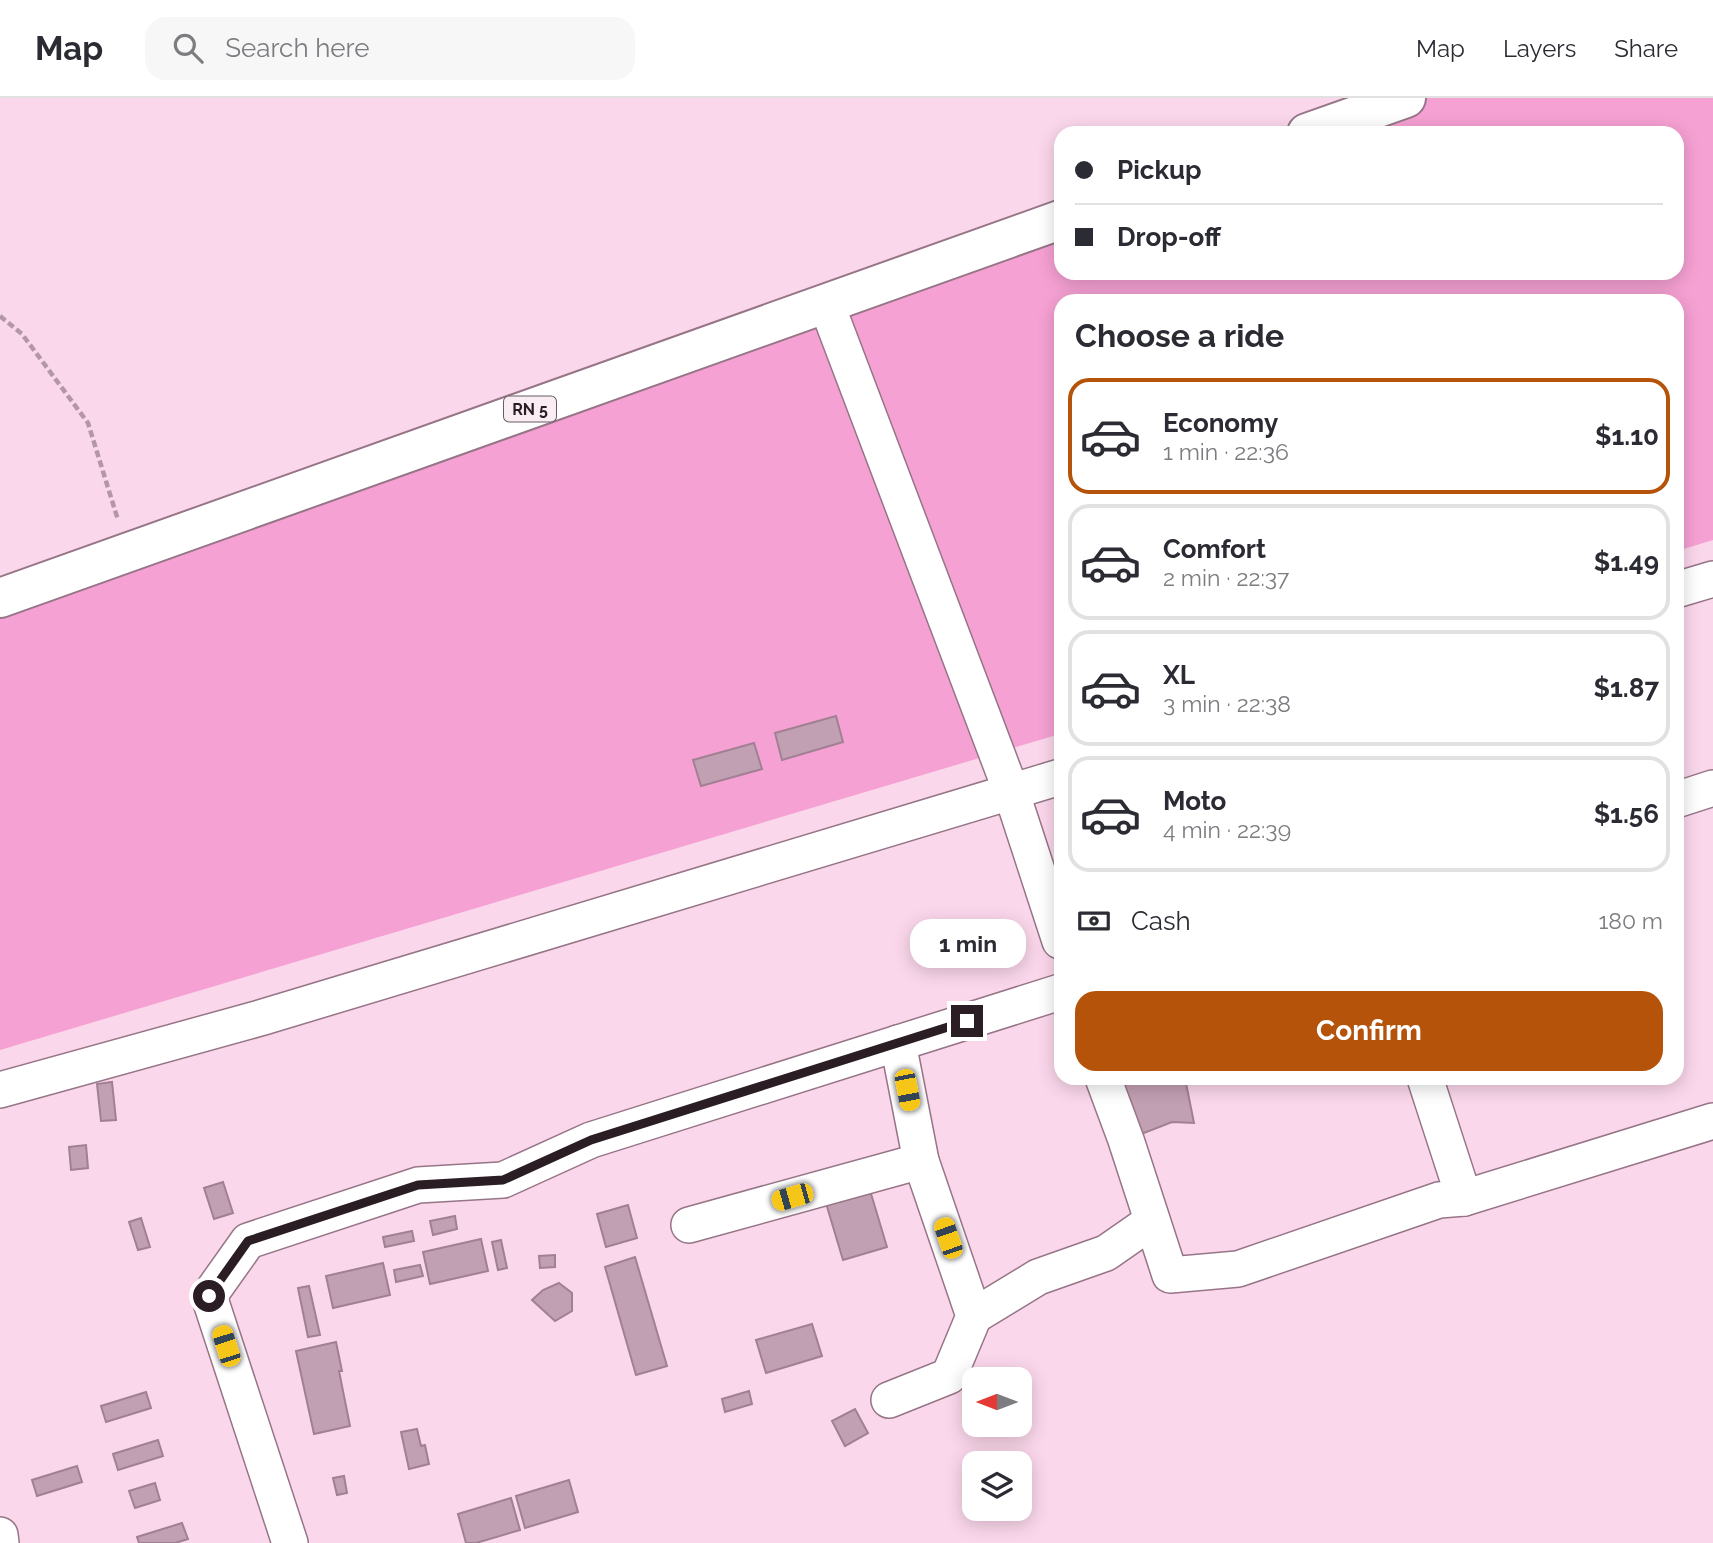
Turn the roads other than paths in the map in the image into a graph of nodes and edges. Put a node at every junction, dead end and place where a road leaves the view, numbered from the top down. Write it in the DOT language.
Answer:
graph roads {
  1 [pos="1406,98"];
  2 [pos="1327,126"];
  3 [pos="1054,222"];
  4 [pos="826,303"];
  5 [pos="1713,579"];
  6 [pos="1684,588"];
  7 [pos="0,598"];
  8 [pos="1054,778"];
  9 [pos="1713,788"];
  10 [pos="1011,791"];
  11 [pos="1684,797"];
  12 [pos="1054,924"];
  13 [pos="1054,994"];
  14 [pos="898,1044"];
  15 [pos="1105,1085"];
  16 [pos="1427,1085"];
  17 [pos="0,1090"];
  18 [pos="1713,1121"];
  19 [pos="921,1161"];
  20 [pos="1464,1198"];
  21 [pos="1153,1221"];
  22 [pos="689,1226"];
  23 [pos="974,1316"];
  24 [pos="889,1400"];
  25 [pos="0,1535"];
  26 [pos="1,1543"];
  27 [pos="290,1543"];
  1 -- 2 [label="main road"];
  3 -- 4 [label="main road, RN 5"];
  4 -- 7 [label="main road, RN 5"];
  4 -- 10 [label="lane"];
  5 -- 6 [label="lane"];
  8 -- 10 [label="lane"];
  9 -- 11 [label="lane"];
  10 -- 12 [label="lane"];
  10 -- 17 [label="lane"];
  13 -- 14 [label="lane"];
  14 -- 19 [label="lane"];
  14 -- 27 [label="lane"];
  15 -- 21 [label="lane"];
  16 -- 20 [label="lane"];
  18 -- 20 [label="lane"];
  19 -- 22 [label="lane"];
  19 -- 23 [label="lane"];
  20 -- 21 [label="lane"];
  21 -- 23 [label="lane"];
  23 -- 24 [label="lane"];
  25 -- 26 [label="lane"];
}
